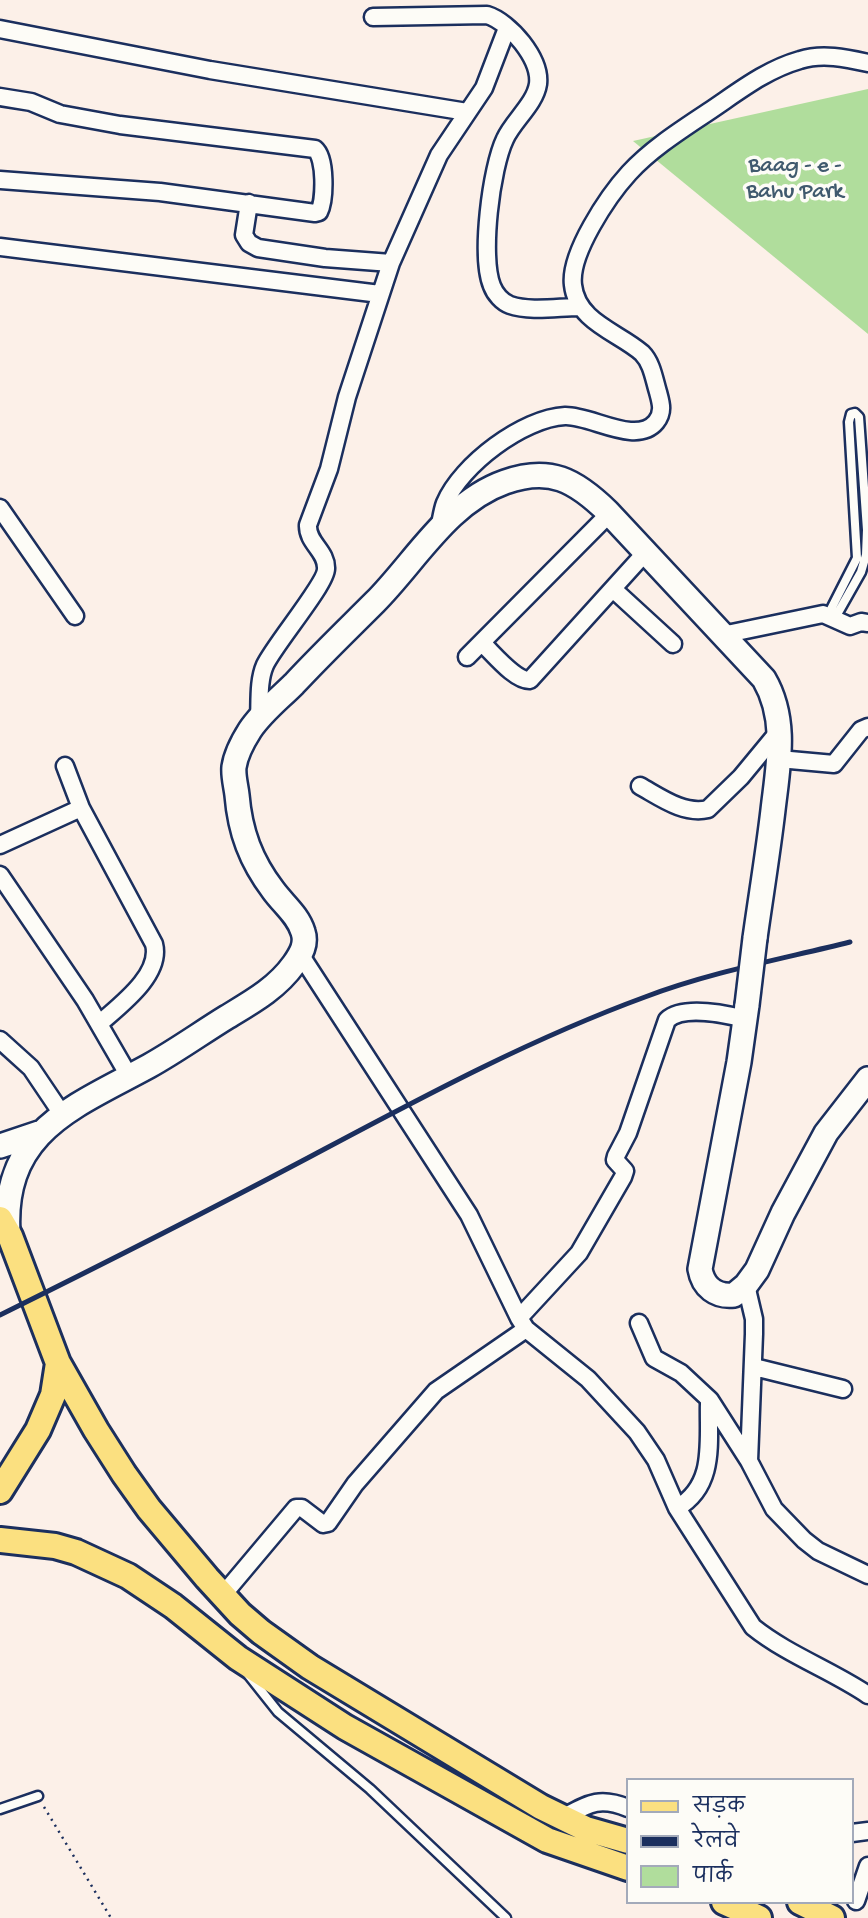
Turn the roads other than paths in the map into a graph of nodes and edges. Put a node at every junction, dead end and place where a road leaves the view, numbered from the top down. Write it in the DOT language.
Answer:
graph roads {
  1 [pos="373,17"];
  2 [pos="507,28"];
  3 [pos="0,29"];
  4 [pos="868,63"];
  5 [pos="0,97"];
  6 [pos="467,112"];
  7 [pos="0,180"];
  8 [pos="249,203"];
  9 [pos="0,247"];
  10 [pos="391,263"];
  11 [pos="380,294"];
  12 [pos="579,307"];
  13 [pos="0,508"];
  14 [pos="610,514"];
  15 [pos="439,529"];
  16 [pos="645,553"];
  17 [pos="613,589"];
  18 [pos="75,616"];
  19 [pos="832,616"];
  20 [pos="868,623"];
  21 [pos="722,635"];
  22 [pos="482,643"];
  23 [pos="674,644"];
  24 [pos="467,657"];
  25 [pos="259,719"];
  26 [pos="868,727"];
  27 [pos="779,731"];
  28 [pos="779,759"];
  29 [pos="65,766"];
  30 [pos="640,786"];
  31 [pos="81,808"];
  32 [pos="0,845"];
  33 [pos="0,875"];
  34 [pos="300,954"];
  35 [pos="746,1012"];
  36 [pos="99,1024"];
  37 [pos="0,1040"];
  38 [pos="129,1076"];
  39 [pos="868,1079"];
  40 [pos="62,1114"];
  41 [pos="38,1133"];
  42 [pos="0,1146"];
  43 [pos="4,1226"];
  44 [pos="746,1285"];
  45 [pos="639,1323"];
  46 [pos="522,1324"];
  47 [pos="58,1363"];
  48 [pos="754,1367"];
  49 [pos="843,1390"];
  50 [pos="709,1400"];
  51 [pos="749,1461"];
  52 [pos="0,1491"];
  53 [pos="677,1508"];
  54 [pos="0,1540"];
  55 [pos="868,1575"];
  56 [pos="222,1596"];
  57 [pos="238,1658"];
  58 [pos="868,1695"];
  59 [pos="38,1796"];
  60 [pos="626,1807"];
  61 [pos="0,1809"];
  62 [pos="562,1818"];
  63 [pos="626,1839"];
  64 [pos="868,1866"];
  65 [pos="626,1867"];
  66 [pos="859,1903"];
  67 [pos="728,1904"];
  68 [pos="804,1904"];
  69 [pos="506,1918"];
  70 [pos="759,1918"];
  71 [pos="832,1918"];
  1 -- 2 [label="street"];
  2 -- 6 [label="street"];
  2 -- 12 [label="street"];
  3 -- 6 [label="street"];
  4 -- 12 [label="street"];
  5 -- 8 [label="street"];
  6 -- 10 [label="street"];
  7 -- 8 [label="street"];
  8 -- 10 [label="street"];
  9 -- 11 [label="street"];
  10 -- 11 [label="street"];
  11 -- 25 [label="street"];
  12 -- 15 [label="street"];
  13 -- 18 [label="street"];
  14 -- 15 [label="main road"];
  14 -- 16 [label="main road"];
  14 -- 22 [label="street"];
  15 -- 25 [label="main road"];
  16 -- 17 [label="street"];
  16 -- 21 [label="main road"];
  17 -- 22 [label="street"];
  17 -- 23 [label="street"];
  19 -- 19 [label="lane"];
  19 -- 20 [label="street"];
  19 -- 21 [label="street"];
  21 -- 27 [label="main road"];
  22 -- 24 [label="street"];
  25 -- 34 [label="main road"];
  26 -- 28 [label="street"];
  27 -- 28 [label="main road"];
  27 -- 30 [label="street"];
  28 -- 35 [label="main road, bridge"];
  29 -- 31 [label="street"];
  31 -- 32 [label="street"];
  31 -- 36 [label="street"];
  33 -- 36 [label="street"];
  34 -- 38 [label="main road"];
  34 -- 46 [label="street"];
  35 -- 44 [label="main road"];
  35 -- 46 [label="street"];
  36 -- 38 [label="street"];
  37 -- 40 [label="street"];
  38 -- 40 [label="main road"];
  39 -- 44 [label="main road"];
  40 -- 41 [label="main road"];
  41 -- 42 [label="main road"];
  41 -- 43 [label="main road"];
  43 -- 47 [label="main road"];
  44 -- 48 [label="street"];
  45 -- 50 [label="street"];
  46 -- 53 [label="street"];
  46 -- 56 [label="street"];
  47 -- 52 [label="main road"];
  47 -- 56 [label="main road"];
  48 -- 49 [label="street"];
  48 -- 51 [label="street"];
  50 -- 51 [label="street"];
  50 -- 53 [label="street"];
  51 -- 55 [label="street"];
  53 -- 58 [label="street"];
  54 -- 57 [label="main road"];
  56 -- 62 [label="main road"];
  57 -- 65 [label="main road"];
  57 -- 69 [label="lane"];
  59 -- 61 [label="lane"];
  60 -- 62 [label="street"];
  62 -- 63 [label="main road"];
  64 -- 66 [label="street"];
  67 -- 70 [label="main road"];
  68 -- 71 [label="main road"];
}
